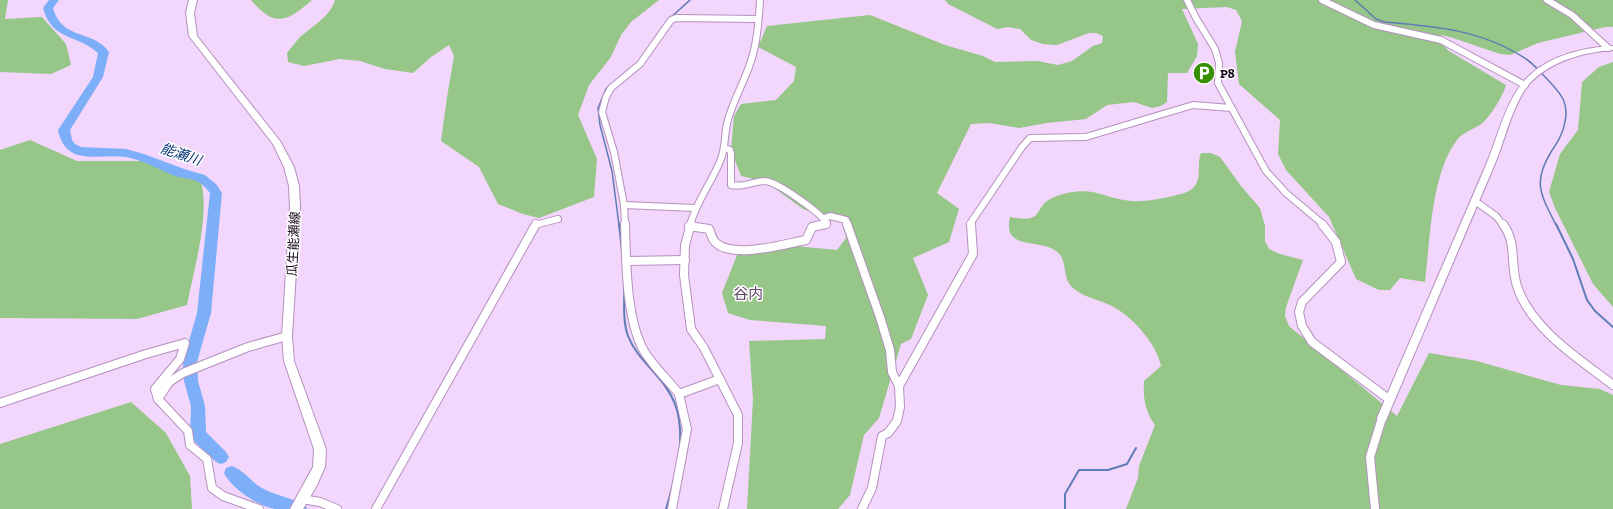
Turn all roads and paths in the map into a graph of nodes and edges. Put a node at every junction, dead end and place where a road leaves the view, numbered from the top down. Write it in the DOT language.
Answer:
graph roads {
  1 [pos="193,0"];
  2 [pos="760,0"];
  3 [pos="1187,0"];
  4 [pos="1322,0"];
  5 [pos="1547,0"];
  6 [pos="758,19"];
  7 [pos="1611,48"];
  8 [pos="1525,85"];
  9 [pos="1231,108"];
  10 [pos="725,148"];
  11 [pos="1475,201"];
  12 [pos="624,205"];
  13 [pos="695,208"];
  14 [pos="824,218"];
  15 [pos="558,219"];
  16 [pos="689,226"];
  17 [pos="685,260"];
  18 [pos="627,261"];
  19 [pos="287,336"];
  20 [pos="720,379"];
  21 [pos="1613,384"];
  22 [pos="899,386"];
  23 [pos="680,394"];
  24 [pos="158,399"];
  25 [pos="1390,400"];
  26 [pos="0,403"];
  27 [pos="1382,418"];
  28 [pos="299,504"];
  29 [pos="259,509"];
  30 [pos="338,509"];
  31 [pos="376,509"];
  32 [pos="672,509"];
  33 [pos="723,509"];
  34 [pos="862,509"];
  35 [pos="1375,509"];
  1 -- 19 [label="main road, 瓜生能瀬線"];
  2 -- 6 [label="street"];
  3 -- 9 [label="street"];
  4 -- 8 [label="street"];
  5 -- 7 [label="street"];
  6 -- 10 [label="street"];
  6 -- 12 [label="street"];
  7 -- 8 [label="street"];
  8 -- 11 [label="street"];
  9 -- 22 [label="street"];
  9 -- 25 [label="street"];
  10 -- 13 [label="street"];
  10 -- 14 [label="street"];
  11 -- 21 [label="street"];
  11 -- 25 [label="street"];
  12 -- 13 [label="street"];
  12 -- 18 [label="street"];
  13 -- 16 [label="street"];
  14 -- 16 [label="street"];
  14 -- 22 [label="street"];
  15 -- 31 [label="street"];
  16 -- 17 [label="street"];
  17 -- 18 [label="street"];
  17 -- 20 [label="street"];
  18 -- 23 [label="street"];
  19 -- 24 [label="street"];
  19 -- 28 [label="main road, 瓜生能瀬線"];
  20 -- 23 [label="street"];
  20 -- 33 [label="street"];
  22 -- 34 [label="street"];
  23 -- 32 [label="street"];
  24 -- 26 [label="street"];
  24 -- 29 [label="street"];
  25 -- 27 [label="street"];
  27 -- 35 [label="street"];
  28 -- 30 [label="street"];
}
